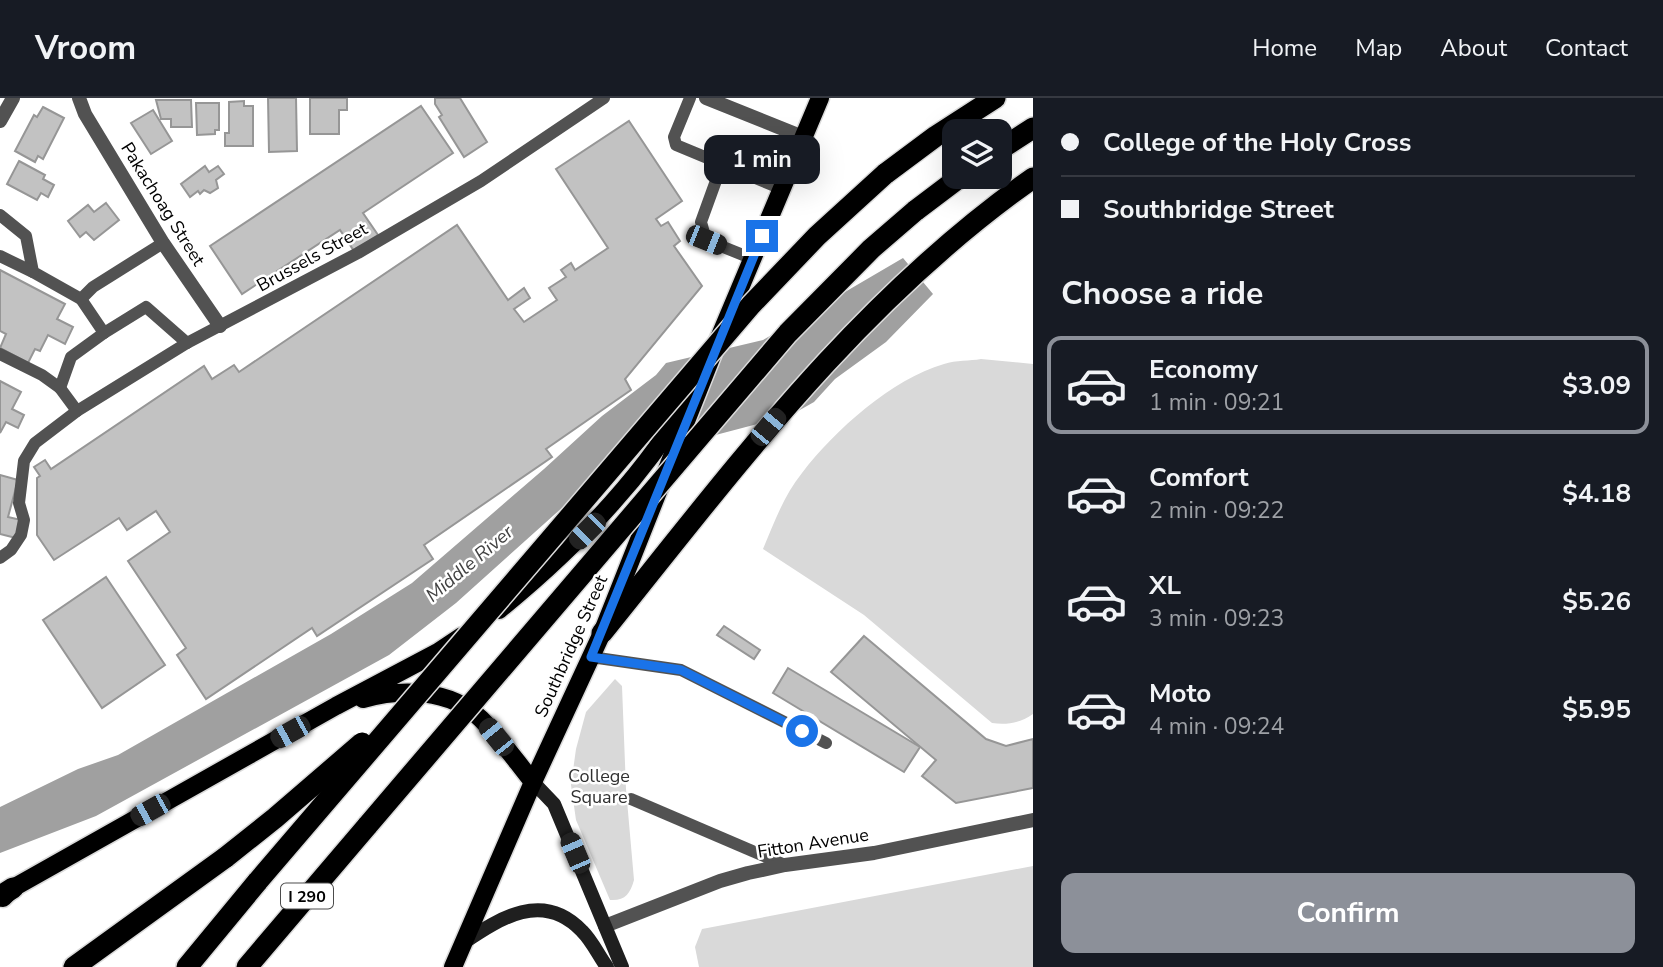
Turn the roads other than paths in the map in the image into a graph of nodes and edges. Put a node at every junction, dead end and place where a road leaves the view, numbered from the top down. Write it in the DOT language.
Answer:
graph roads {
  1 [pos="13,98"];
  2 [pos="79,98"];
  3 [pos="604,98"];
  4 [pos="690,98"];
  5 [pos="706,98"];
  6 [pos="820,98"];
  7 [pos="995,98"];
  8 [pos="722,101"];
  9 [pos="0,121"];
  10 [pos="1033,128"];
  11 [pos="803,137"];
  12 [pos="1012,142"];
  13 [pos="722,164"];
  14 [pos="1033,178"];
  15 [pos="782,189"];
  16 [pos="944,189"];
  17 [pos="0,215"];
  18 [pos="163,243"];
  19 [pos="0,256"];
  20 [pos="753,259"];
  21 [pos="33,272"];
  22 [pos="81,299"];
  23 [pos="220,326"];
  24 [pos="104,333"];
  25 [pos="719,338"];
  26 [pos="187,343"];
  27 [pos="0,354"];
  28 [pos="60,388"];
  29 [pos="77,411"];
  30 [pos="0,558"];
  31 [pos="602,633"];
  32 [pos="591,657"];
  33 [pos="431,680"];
  34 [pos="336,706"];
  35 [pos="826,743"];
  36 [pos="533,782"];
  37 [pos="631,799"];
  38 [pos="1033,820"];
  39 [pos="785,865"];
  40 [pos="4,895"];
  41 [pos="605,926"];
  42 [pos="463,943"];
  43 [pos="74,967"];
  44 [pos="187,967"];
  45 [pos="247,967"];
  46 [pos="453,967"];
  47 [pos="607,967"];
  48 [pos="622,967"];
  1 -- 9 [label="street"];
  2 -- 18 [label="street, Pakachoag Street"];
  3 -- 23 [label="lane, Brussels Street"];
  4 -- 13 [label="lane"];
  5 -- 8 [label="street"];
  6 -- 11 [label="main road, Southbridge Street"];
  7 -- 33 [label="highway, I 290, bridge"];
  8 -- 11 [label="street"];
  10 -- 12 [label="highway"];
  11 -- 15 [label="main road, Southbridge Street"];
  13 -- 15 [label="lane"];
  13 -- 20 [label="lane"];
  14 -- 31 [label="highway"];
  15 -- 20 [label="main road, Southbridge Street"];
  16 -- 45 [label="highway, I 290, bridge"];
  17 -- 21 [label="lane"];
  18 -- 22 [label="lane"];
  18 -- 23 [label="street, Pakachoag Street"];
  19 -- 21 [label="lane"];
  20 -- 25 [label="main road, Southbridge Street"];
  21 -- 22 [label="lane"];
  22 -- 24 [label="lane"];
  23 -- 26 [label="lane, Brussels Street"];
  24 -- 26 [label="lane"];
  24 -- 28 [label="lane"];
  25 -- 31 [label="main road, Southbridge Street, bridge"];
  25 -- 34 [label="main road, Southbridge Street, bridge"];
  26 -- 29 [label="lane, Brussels Street"];
  27 -- 28 [label="lane"];
  28 -- 29 [label="lane"];
  29 -- 30 [label="lane, Brussels Street"];
  31 -- 32 [label="main road, Southbridge Street"];
  32 -- 35 [label="lane"];
  32 -- 36 [label="main road, Southbridge Street"];
  33 -- 43 [label="highway, bridge"];
  33 -- 44 [label="highway, I 290, bridge"];
  34 -- 36 [label="main road"];
  34 -- 40 [label="main road"];
  36 -- 41 [label="street"];
  36 -- 42 [label="main road, Southbridge Street"];
  37 -- 39 [label="lane"];
  38 -- 39 [label="street, Fitton Avenue"];
  39 -- 41 [label="street, Fitton Avenue"];
  41 -- 48 [label="street"];
  42 -- 46 [label="main road, Southbridge Street"];
  42 -- 47 [label="street"];
}
